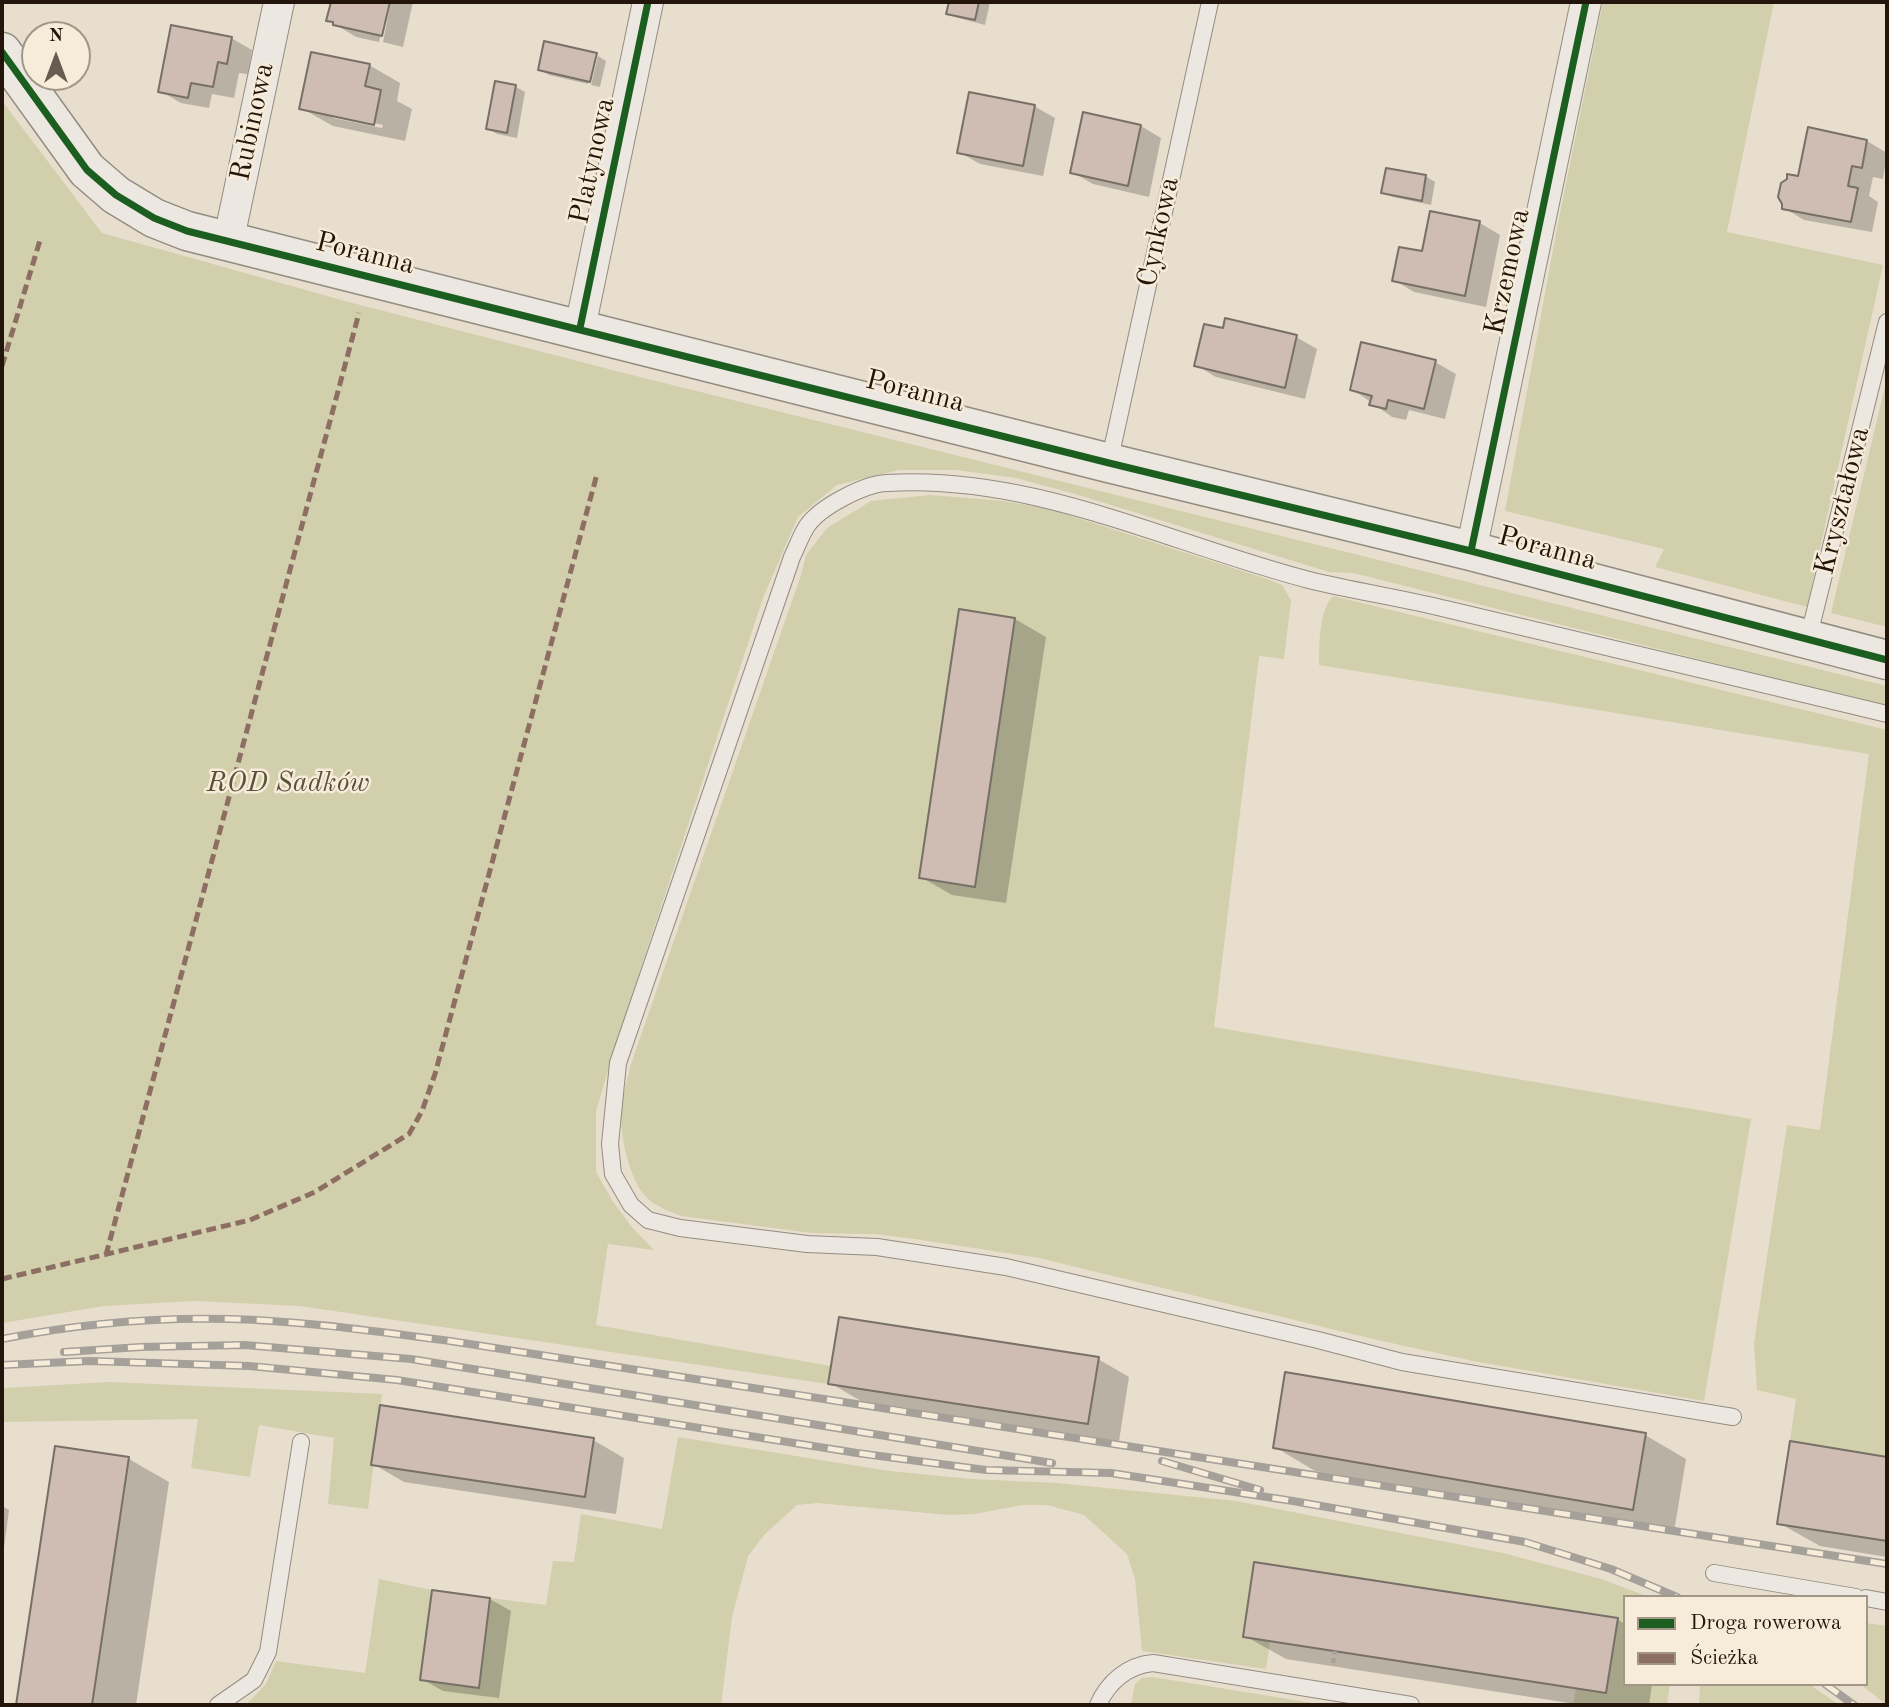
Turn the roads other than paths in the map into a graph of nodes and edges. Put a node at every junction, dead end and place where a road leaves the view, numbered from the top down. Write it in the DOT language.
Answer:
graph roads {
  1 [pos="279,2"];
  2 [pos="648,2"];
  3 [pos="1210,2"];
  4 [pos="1586,2"];
  5 [pos="2,52"];
  6 [pos="228,243"];
  7 [pos="1887,322"];
  8 [pos="580,328"];
  9 [pos="1109,463"];
  10 [pos="1471,551"];
  11 [pos="1808,639"];
  12 [pos="1887,660"];
  13 [pos="1887,713"];
  14 [pos="1733,1417"];
  15 [pos="301,1442"];
  16 [pos="1714,1573"];
  17 [pos="1844,1595"];
  18 [pos="1868,1598"];
  19 [pos="1887,1602"];
  20 [pos="218,1705"];
  21 [pos="1098,1705"];
  22 [pos="1411,1705"];
  1 -- 6 [label="street, Rubinowa"];
  2 -- 8 [label="street, Platynowa"];
  3 -- 9 [label="lane, Cynkowa"];
  4 -- 10 [label="street, Krzemowa"];
  5 -- 6 [label="street, Poranna"];
  6 -- 8 [label="street, Poranna"];
  7 -- 11 [label="lane, Kryształowa"];
  8 -- 9 [label="street, Poranna"];
  9 -- 10 [label="street, Poranna"];
  10 -- 11 [label="street, Poranna"];
  11 -- 12 [label="street, Poranna"];
  13 -- 14 [label="lane"];
  15 -- 20 [label="lane"];
  16 -- 17 [label="lane"];
  18 -- 19 [label="lane"];
  21 -- 22 [label="lane"];
}
